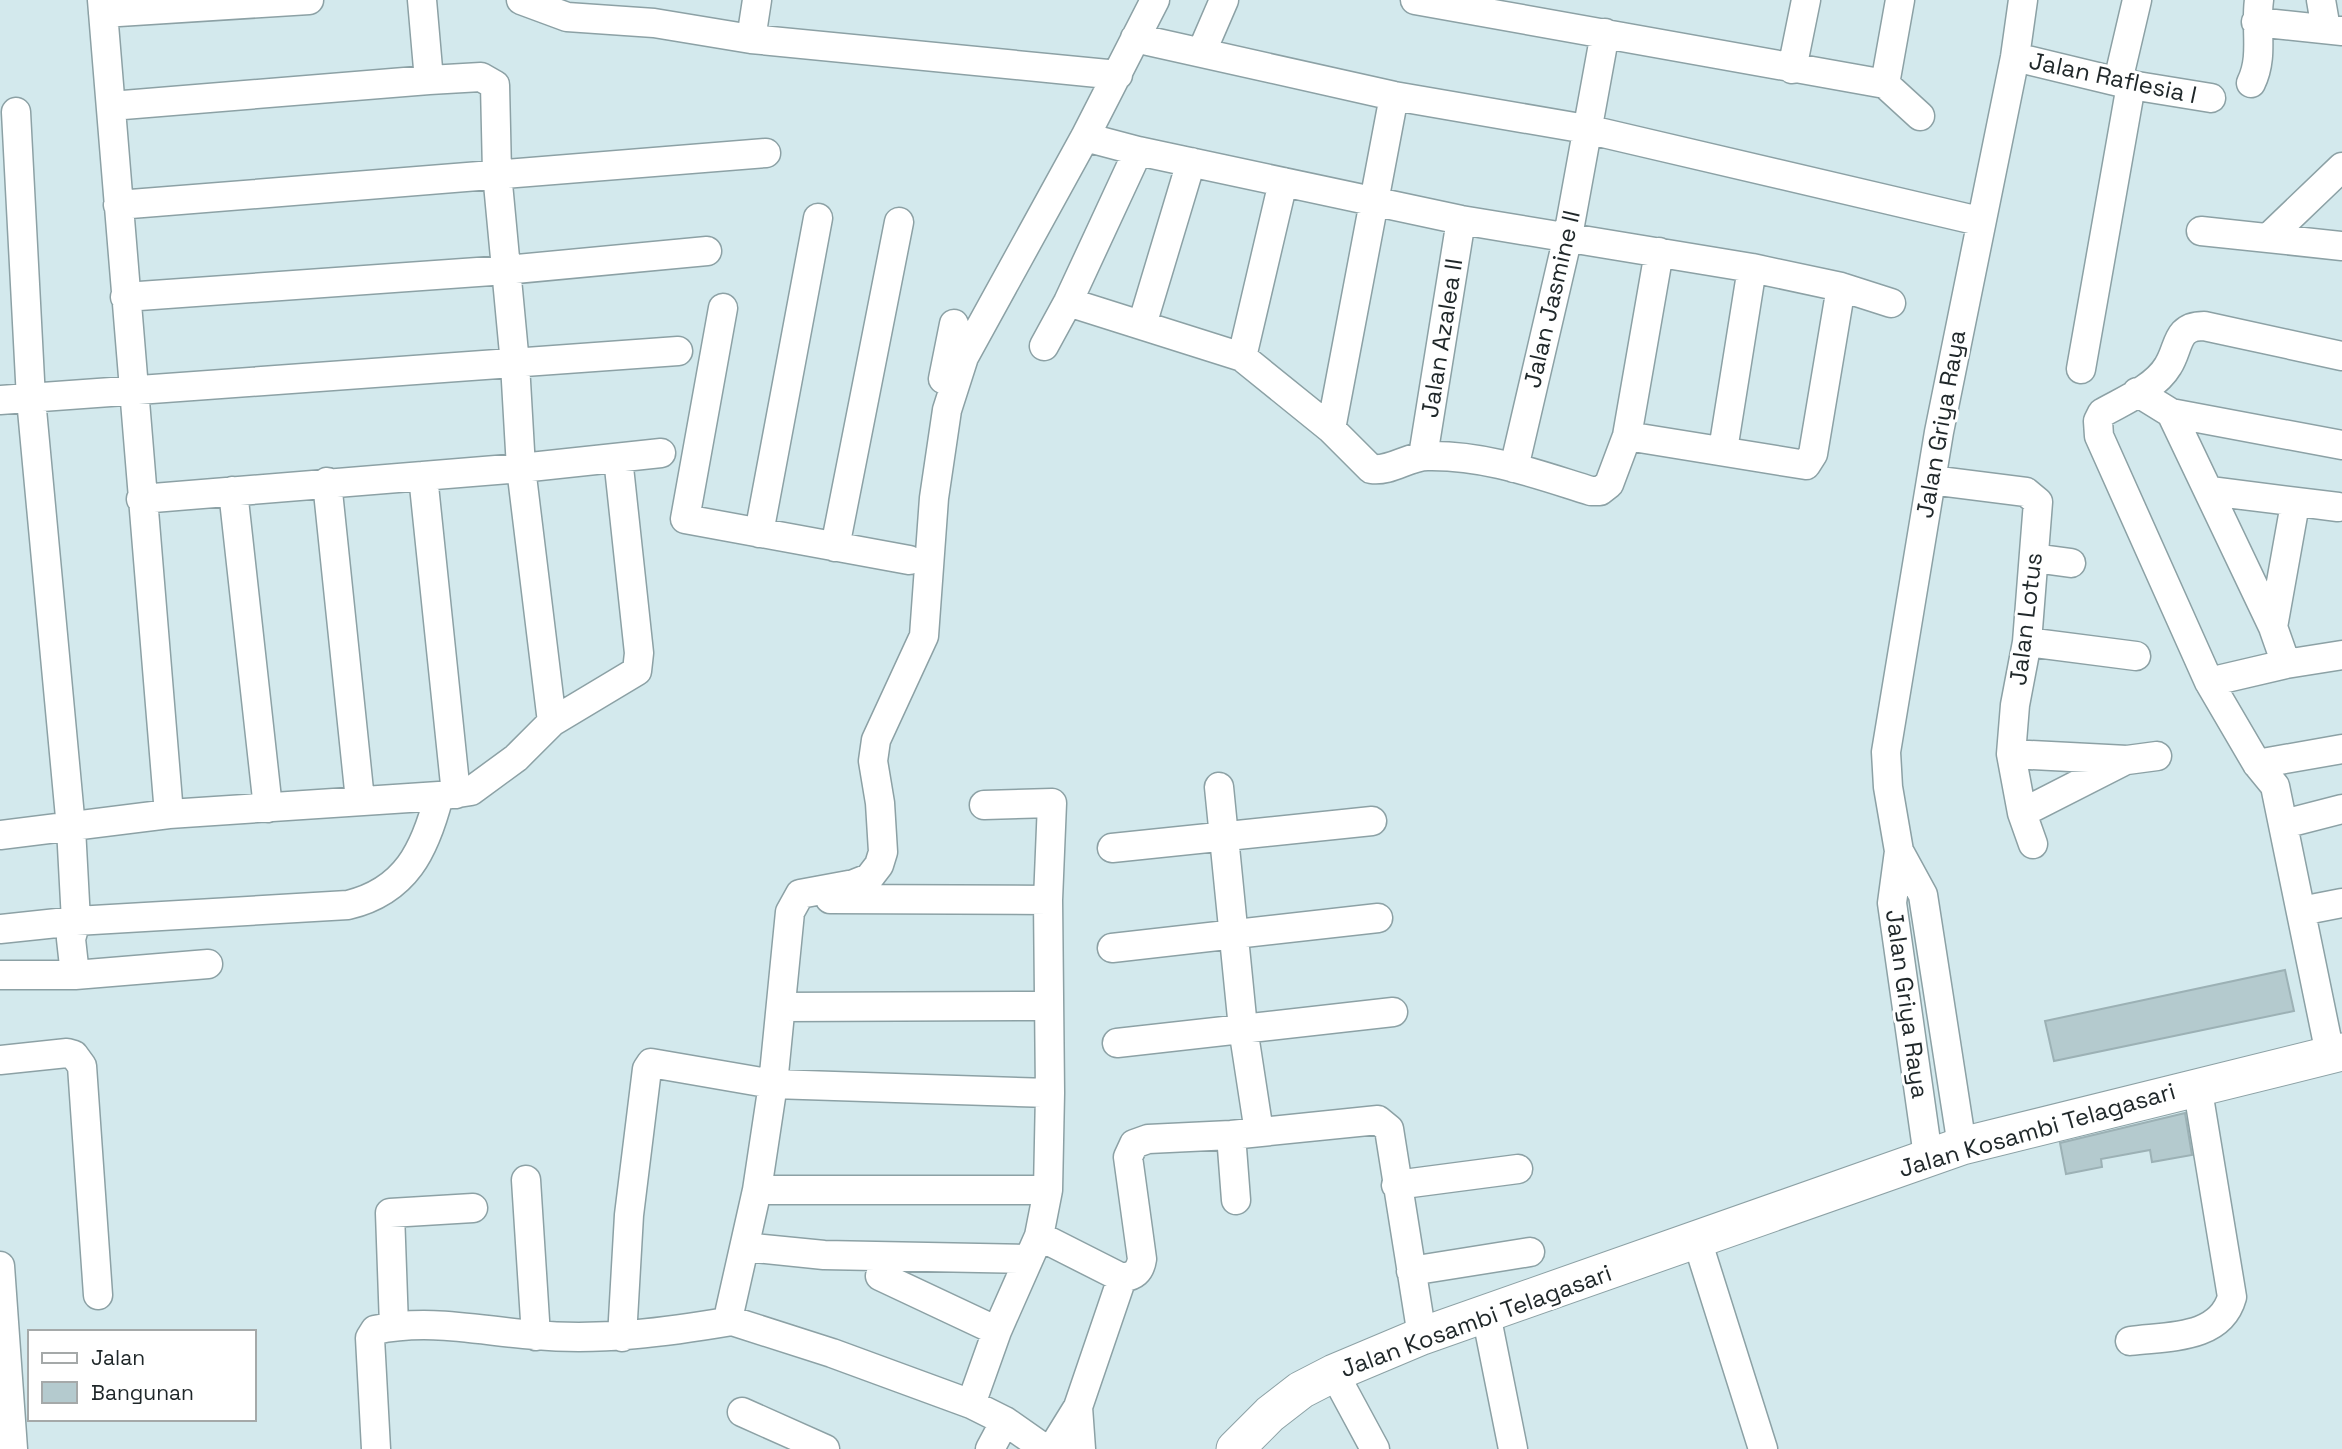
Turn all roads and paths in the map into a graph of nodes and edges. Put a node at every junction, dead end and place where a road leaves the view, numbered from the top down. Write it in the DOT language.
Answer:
graph roads {
  1 [pos="309,0"];
  2 [pos="422,0"];
  3 [pos="522,0"];
  4 [pos="757,0"];
  5 [pos="1154,0"];
  6 [pos="1224,0"];
  7 [pos="1415,0"];
  8 [pos="1806,0"];
  9 [pos="1900,0"];
  10 [pos="2023,0"];
  11 [pos="2137,0"];
  12 [pos="2322,0"];
  13 [pos="103,7"];
  14 [pos="567,8"];
  15 [pos="656,11"];
  16 [pos="2258,11"];
  17 [pos="2334,30"];
  18 [pos="1605,33"];
  19 [pos="751,38"];
  20 [pos="1135,38"];
  21 [pos="1202,51"];
  22 [pos="2014,57"];
  23 [pos="1792,69"];
  24 [pos="1118,75"];
  25 [pos="429,80"];
  26 [pos="2125,83"];
  27 [pos="2251,83"];
  28 [pos="1885,84"];
  29 [pos="1394,96"];
  30 [pos="2211,98"];
  31 [pos="111,106"];
  32 [pos="16,112"];
  33 [pos="1920,116"];
  34 [pos="1586,129"];
  35 [pos="1085,137"];
  36 [pos="1138,151"];
  37 [pos="766,153"];
  38 [pos="1191,162"];
  39 [pos="2342,167"];
  40 [pos="497,173"];
  41 [pos="1283,182"];
  42 [pos="1376,200"];
  43 [pos="118,205"];
  44 [pos="818,218"];
  45 [pos="1461,220"];
  46 [pos="1979,220"];
  47 [pos="899,222"];
  48 [pos="2201,231"];
  49 [pos="1568,236"];
  50 [pos="2269,237"];
  51 [pos="2342,246"];
  52 [pos="707,251"];
  53 [pos="1659,252"];
  54 [pos="1752,268"];
  55 [pos="506,270"];
  56 [pos="1841,287"];
  57 [pos="125,297"];
  58 [pos="1068,302"];
  59 [pos="1891,303"];
  60 [pos="723,308"];
  61 [pos="1142,325"];
  62 [pos="967,326"];
  63 [pos="1044,346"];
  64 [pos="678,351"];
  65 [pos="2342,356"];
  66 [pos="1242,357"];
  67 [pos="515,364"];
  68 [pos="2081,369"];
  69 [pos="133,392"];
  70 [pos="2137,392"];
  71 [pos="31,399"];
  72 [pos="0,400"];
  73 [pos="2171,413"];
  74 [pos="1331,429"];
  75 [pos="1627,436"];
  76 [pos="2342,444"];
  77 [pos="1723,450"];
  78 [pos="662,453"];
  79 [pos="1423,456"];
  80 [pos="618,458"];
  81 [pos="521,468"];
  82 [pos="1514,468"];
  83 [pos="1932,472"];
  84 [pos="423,475"];
  85 [pos="327,482"];
  86 [pos="233,491"];
  87 [pos="2210,491"];
  88 [pos="141,499"];
  89 [pos="2295,504"];
  90 [pos="2338,507"];
  91 [pos="759,533"];
  92 [pos="835,547"];
  93 [pos="2034,558"];
  94 [pos="920,561"];
  95 [pos="2071,563"];
  96 [pos="2273,627"];
  97 [pos="2026,642"];
  98 [pos="2342,655"];
  99 [pos="2136,656"];
  100 [pos="2286,664"];
  101 [pos="2209,682"];
  102 [pos="552,722"];
  103 [pos="2342,749"];
  104 [pos="2011,754"];
  105 [pos="2157,756"];
  106 [pos="2127,760"];
  107 [pos="2257,764"];
  108 [pos="1219,787"];
  109 [pos="447,795"];
  110 [pos="359,800"];
  111 [pos="984,804"];
  112 [pos="268,808"];
  113 [pos="2342,809"];
  114 [pos="2021,813"];
  115 [pos="169,814"];
  116 [pos="1372,821"];
  117 [pos="2284,824"];
  118 [pos="71,828"];
  119 [pos="0,835"];
  120 [pos="1223,836"];
  121 [pos="2033,844"];
  122 [pos="1112,848"];
  123 [pos="1899,851"];
  124 [pos="795,899"];
  125 [pos="1048,900"];
  126 [pos="2342,903"];
  127 [pos="2301,911"];
  128 [pos="1378,918"];
  129 [pos="0,929"];
  130 [pos="1234,934"];
  131 [pos="1112,948"];
  132 [pos="74,950"];
  133 [pos="208,964"];
  134 [pos="0,975"];
  135 [pos="1048,1006"];
  136 [pos="781,1007"];
  137 [pos="2332,1009"];
  138 [pos="1393,1012"];
  139 [pos="1243,1028"];
  140 [pos="1117,1043"];
  141 [pos="2336,1053"];
  142 [pos="0,1060"];
  143 [pos="773,1084"];
  144 [pos="2197,1085"];
  145 [pos="1051,1093"];
  146 [pos="1956,1108"];
  147 [pos="1922,1114"];
  148 [pos="1259,1132"];
  149 [pos="1231,1135"];
  150 [pos="1945,1151"];
  151 [pos="1518,1169"];
  152 [pos="526,1180"];
  153 [pos="1396,1185"];
  154 [pos="757,1190"];
  155 [pos="1048,1190"];
  156 [pos="1236,1200"];
  157 [pos="473,1208"];
  158 [pos="1697,1240"];
  159 [pos="745,1247"];
  160 [pos="1033,1248"];
  161 [pos="1530,1252"];
  162 [pos="0,1266"];
  163 [pos="1411,1271"];
  164 [pos="880,1276"];
  165 [pos="1122,1278"];
  166 [pos="98,1295"];
  167 [pos="1486,1314"];
  168 [pos="733,1321"];
  169 [pos="394,1326"];
  170 [pos="997,1331"];
  171 [pos="536,1336"];
  172 [pos="622,1336"];
  173 [pos="1422,1336"];
  174 [pos="2130,1341"];
  175 [pos="1334,1373"];
  176 [pos="971,1404"];
  177 [pos="1079,1407"];
  178 [pos="742,1412"];
  179 [pos="1004,1421"];
  180 [pos="13,1449"];
  181 [pos="376,1449"];
  182 [pos="825,1449"];
  183 [pos="990,1449"];
  184 [pos="1045,1449"];
  185 [pos="1052,1449"];
  186 [pos="1081,1449"];
  187 [pos="1235,1449"];
  188 [pos="1375,1449"];
  189 [pos="1513,1449"];
  190 [pos="1763,1449"];
  1 -- 13 [label="street"];
  2 -- 25 [label="street"];
  3 -- 14 [label="street"];
  4 -- 19 [label="street"];
  5 -- 20 [label="street"];
  6 -- 21 [label="street"];
  7 -- 18 [label="street"];
  8 -- 23 [label="street"];
  9 -- 28 [label="street"];
  10 -- 22 [label="street, Jalan Griya Raya"];
  11 -- 26 [label="street"];
  12 -- 17 [label="street"];
  13 -- 31 [label="street"];
  14 -- 15 [label="street"];
  15 -- 19 [label="street"];
  16 -- 17 [label="street"];
  16 -- 27 [label="street"];
  18 -- 23 [label="street"];
  18 -- 34 [label="street, Jalan Jasmine II"];
  19 -- 24 [label="street"];
  20 -- 21 [label="street"];
  20 -- 24 [label="street"];
  21 -- 29 [label="street"];
  22 -- 26 [label="street, Jalan Raflesia I"];
  22 -- 46 [label="street, Jalan Griya Raya"];
  23 -- 28 [label="street"];
  24 -- 35 [label="street"];
  25 -- 31 [label="street"];
  25 -- 40 [label="street"];
  26 -- 30 [label="street, Jalan Raflesia I"];
  26 -- 68 [label="street"];
  28 -- 33 [label="street"];
  29 -- 34 [label="street"];
  29 -- 42 [label="street"];
  31 -- 43 [label="street"];
  32 -- 71 [label="street"];
  34 -- 46 [label="street"];
  34 -- 49 [label="street, Jalan Jasmine II"];
  35 -- 36 [label="street"];
  35 -- 62 [label="street"];
  36 -- 38 [label="street"];
  36 -- 58 [label="street"];
  37 -- 40 [label="street"];
  38 -- 41 [label="street"];
  38 -- 61 [label="street"];
  39 -- 50 [label="street"];
  40 -- 43 [label="street"];
  40 -- 55 [label="street"];
  41 -- 42 [label="street"];
  41 -- 66 [label="street"];
  42 -- 45 [label="street"];
  42 -- 74 [label="street"];
  43 -- 57 [label="street"];
  44 -- 91 [label="street"];
  45 -- 49 [label="street"];
  45 -- 79 [label="street, Jalan Azalea II"];
  46 -- 83 [label="street, Jalan Griya Raya"];
  47 -- 92 [label="street"];
  48 -- 50 [label="street"];
  49 -- 53 [label="street"];
  49 -- 82 [label="street, Jalan Jasmine II"];
  50 -- 51 [label="street"];
  52 -- 55 [label="street"];
  53 -- 54 [label="street"];
  53 -- 75 [label="street"];
  54 -- 56 [label="street"];
  54 -- 77 [label="street"];
  55 -- 57 [label="street"];
  55 -- 67 [label="street"];
  56 -- 59 [label="street"];
  56 -- 77 [label="street"];
  57 -- 69 [label="street"];
  58 -- 61 [label="street"];
  58 -- 63 [label="street"];
  60 -- 91 [label="street"];
  61 -- 66 [label="street"];
  62 -- 94 [label="street"];
  62 -- 94 [label="street"];
  64 -- 67 [label="street"];
  65 -- 70 [label="street"];
  66 -- 74 [label="street"];
  67 -- 69 [label="street"];
  67 -- 81 [label="street"];
  69 -- 71 [label="street"];
  69 -- 88 [label="street"];
  70 -- 73 [label="street"];
  70 -- 101 [label="street"];
  71 -- 72 [label="street"];
  71 -- 118 [label="street"];
  73 -- 76 [label="street"];
  73 -- 87 [label="street"];
  74 -- 79 [label="street"];
  75 -- 77 [label="street"];
  75 -- 82 [label="street"];
  78 -- 80 [label="street"];
  79 -- 82 [label="street"];
  80 -- 81 [label="street"];
  80 -- 102 [label="street"];
  81 -- 84 [label="street"];
  81 -- 102 [label="street"];
  83 -- 93 [label="street, Jalan Lotus"];
  83 -- 123 [label="street, Jalan Griya Raya"];
  84 -- 85 [label="street"];
  84 -- 109 [label="street"];
  85 -- 86 [label="street"];
  85 -- 110 [label="street"];
  86 -- 88 [label="street"];
  86 -- 112 [label="street"];
  87 -- 89 [label="street"];
  87 -- 96 [label="street"];
  88 -- 115 [label="street"];
  89 -- 90 [label="street"];
  89 -- 96 [label="street"];
  91 -- 92 [label="street"];
  92 -- 94 [label="street"];
  93 -- 95 [label="street"];
  93 -- 97 [label="street, Jalan Lotus"];
  94 -- 124 [label="street"];
  96 -- 100 [label="street"];
  97 -- 99 [label="street"];
  97 -- 104 [label="street, Jalan Lotus"];
  98 -- 100 [label="street"];
  100 -- 101 [label="street"];
  101 -- 107 [label="street"];
  102 -- 109 [label="street"];
  103 -- 107 [label="street"];
  104 -- 106 [label="street"];
  104 -- 114 [label="street, Jalan Lotus"];
  105 -- 106 [label="street"];
  106 -- 114 [label="street"];
  107 -- 117 [label="street"];
  108 -- 120 [label="street"];
  109 -- 110 [label="street"];
  109 -- 132 [label="street"];
  110 -- 112 [label="street"];
  111 -- 125 [label="street"];
  112 -- 115 [label="street"];
  113 -- 117 [label="street"];
  114 -- 121 [label="street, Jalan Lotus"];
  115 -- 118 [label="street"];
  116 -- 120 [label="street"];
  117 -- 127 [label="street"];
  118 -- 119 [label="street"];
  118 -- 132 [label="street"];
  120 -- 122 [label="street"];
  120 -- 130 [label="street"];
  123 -- 146 [label="street, Jalan Griya Raya"];
  123 -- 147 [label="street, Jalan Griya Raya"];
  124 -- 125 [label="street"];
  124 -- 136 [label="street"];
  125 -- 135 [label="street"];
  126 -- 127 [label="street"];
  127 -- 137 [label="street"];
  128 -- 130 [label="street"];
  129 -- 132 [label="street"];
  130 -- 131 [label="street"];
  130 -- 139 [label="street"];
  132 -- 133 [label="street"];
  132 -- 134 [label="street"];
  135 -- 136 [label="street"];
  135 -- 145 [label="street"];
  136 -- 143 [label="street"];
  137 -- 141 [label="street"];
  138 -- 139 [label="street"];
  139 -- 140 [label="street"];
  139 -- 148 [label="street"];
  141 -- 144 [label="main road, Jalan Kosambi Telagasari"];
  142 -- 166 [label="street"];
  143 -- 145 [label="street"];
  143 -- 154 [label="street"];
  143 -- 172 [label="street"];
  144 -- 150 [label="main road, Jalan Kosambi Telagasari"];
  144 -- 174 [label="street"];
  145 -- 155 [label="street"];
  146 -- 147 [label="street"];
  146 -- 150 [label="street, Jalan Griya Raya"];
  147 -- 150 [label="street, Jalan Griya Raya"];
  148 -- 149 [label="street"];
  148 -- 153 [label="street"];
  149 -- 156 [label="street"];
  149 -- 165 [label="street"];
  150 -- 158 [label="main road, Jalan Kosambi Telagasari"];
  151 -- 153 [label="street"];
  152 -- 171 [label="street"];
  153 -- 163 [label="street"];
  154 -- 155 [label="street"];
  154 -- 159 [label="street"];
  155 -- 160 [label="street"];
  157 -- 169 [label="street"];
  158 -- 167 [label="main road, Jalan Kosambi Telagasari"];
  158 -- 190 [label="street"];
  159 -- 160 [label="street"];
  159 -- 168 [label="street"];
  160 -- 165 [label="street"];
  160 -- 170 [label="street"];
  161 -- 163 [label="street"];
  162 -- 180 [label="street"];
  163 -- 173 [label="street"];
  164 -- 170 [label="street"];
  165 -- 177 [label="street"];
  167 -- 173 [label="main road, Jalan Kosambi Telagasari"];
  167 -- 189 [label="street"];
  168 -- 172 [label="street"];
  168 -- 176 [label="street"];
  169 -- 171 [label="street"];
  169 -- 181 [label="street"];
  170 -- 176 [label="street"];
  171 -- 172 [label="street"];
  173 -- 175 [label="main road, Jalan Kosambi Telagasari"];
  175 -- 187 [label="main road, Jalan Kosambi Telagasari"];
  175 -- 188 [label="street"];
  176 -- 179 [label="street"];
  177 -- 185 [label="street"];
  177 -- 186 [label="street"];
  178 -- 182 [label="street"];
  179 -- 183 [label="street"];
  179 -- 184 [label="street"];
}
